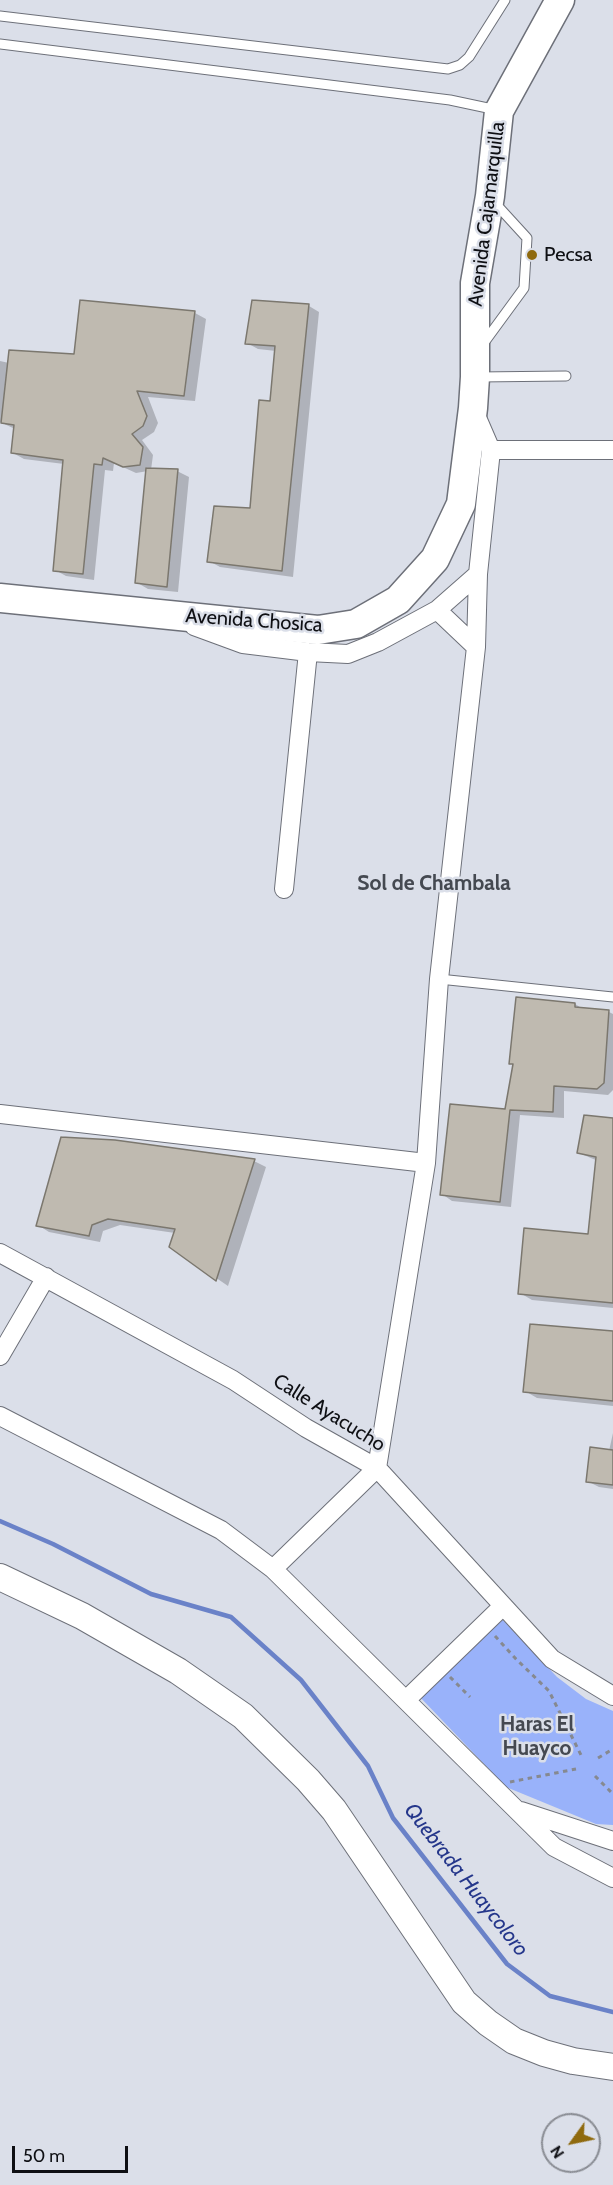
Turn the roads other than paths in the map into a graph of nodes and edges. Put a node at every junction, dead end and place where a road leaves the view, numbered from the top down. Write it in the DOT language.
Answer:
graph roads {
  1 [pos="505,0"];
  2 [pos="560,0"];
  3 [pos="0,16"];
  4 [pos="0,44"];
  5 [pos="499,111"];
  6 [pos="490,196"];
  7 [pos="475,366"];
  8 [pos="566,376"];
  9 [pos="473,408"];
  10 [pos="491,450"];
  11 [pos="613,450"];
  12 [pos="478,574"];
  13 [pos="0,598"];
  14 [pos="437,610"];
  15 [pos="158,614"];
  16 [pos="476,647"];
  17 [pos="308,652"];
  18 [pos="284,889"];
  19 [pos="439,979"];
  20 [pos="613,997"];
  21 [pos="0,1114"];
  22 [pos="426,1163"];
  23 [pos="0,1253"];
  24 [pos="46,1277"];
  25 [pos="0,1356"];
  26 [pos="0,1416"];
  27 [pos="377,1468"];
  28 [pos="273,1569"];
  29 [pos="0,1577"];
  30 [pos="503,1606"];
  31 [pos="613,1696"];
  32 [pos="406,1700"];
  33 [pos="516,1809"];
  34 [pos="613,1841"];
  35 [pos="613,1878"];
  36 [pos="613,2067"];
  1 -- 3 [label="lane"];
  2 -- 5 [label="main road, Avenida Cajamarquilla"];
  4 -- 5 [label="lane"];
  5 -- 6 [label="main road, Avenida Cajamarquilla"];
  6 -- 7 [label="main road, Avenida Cajamarquilla"];
  6 -- 7 [label="lane"];
  7 -- 8 [label="lane"];
  7 -- 9 [label="main road, Avenida Cajamarquilla"];
  9 -- 10 [label="street"];
  9 -- 15 [label="main road, Avenida Chosica"];
  10 -- 11 [label="street"];
  10 -- 12 [label="street"];
  12 -- 14 [label="street"];
  12 -- 16 [label="street"];
  13 -- 15 [label="main road, Avenida Chosica"];
  14 -- 16 [label="street"];
  14 -- 17 [label="street"];
  15 -- 17 [label="street"];
  16 -- 19 [label="street"];
  17 -- 18 [label="street"];
  19 -- 20 [label="lane"];
  19 -- 22 [label="street"];
  21 -- 22 [label="street"];
  22 -- 27 [label="street"];
  23 -- 24 [label="street, Calle Ayacucho"];
  24 -- 25 [label="street"];
  24 -- 27 [label="street, Calle Ayacucho"];
  26 -- 28 [label="street"];
  27 -- 28 [label="street"];
  27 -- 30 [label="street, Calle Ayacucho"];
  28 -- 32 [label="street"];
  29 -- 36 [label="main road"];
  30 -- 31 [label="street, Calle Ayacucho"];
  30 -- 32 [label="street"];
  32 -- 33 [label="street"];
  33 -- 34 [label="street"];
  33 -- 35 [label="street"];
}
